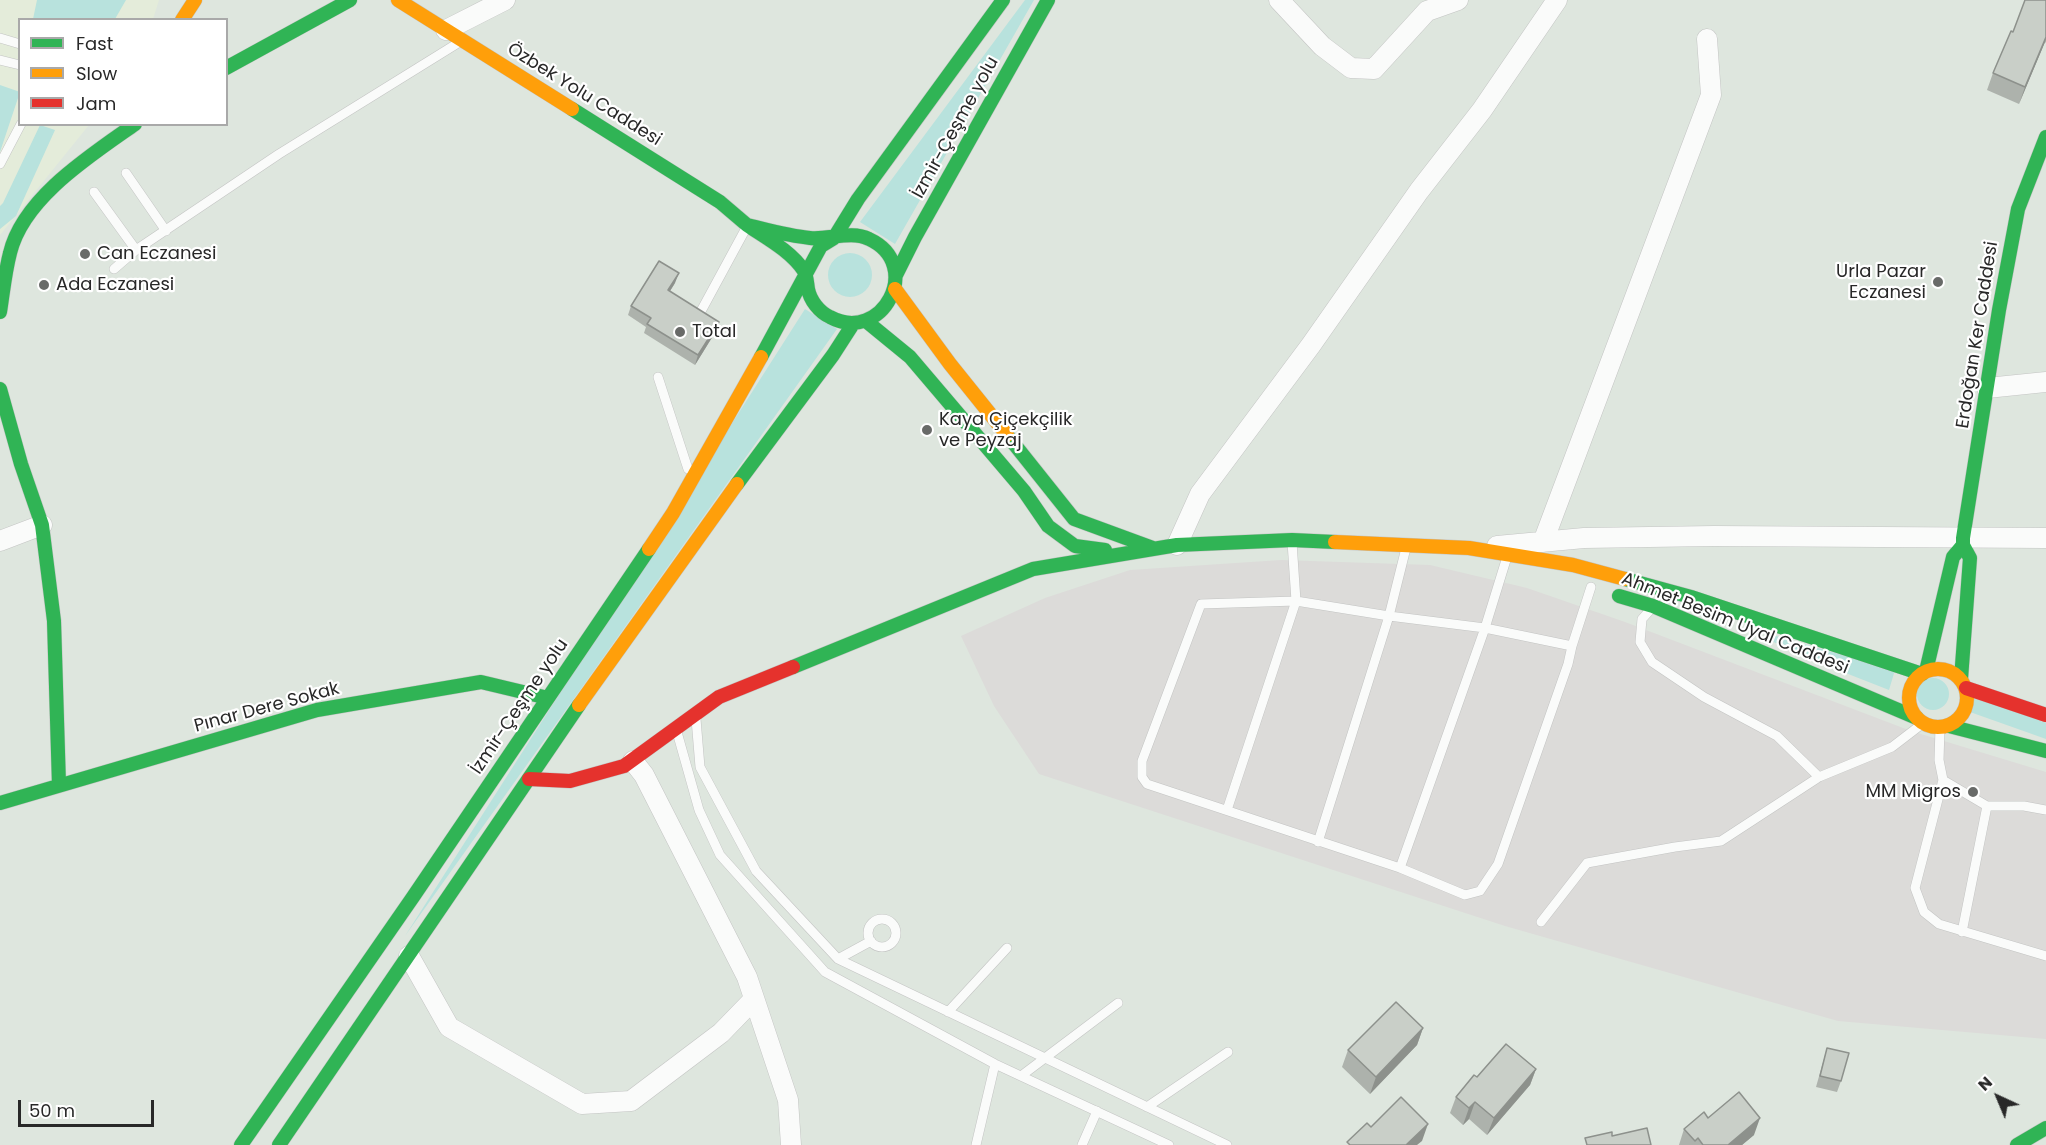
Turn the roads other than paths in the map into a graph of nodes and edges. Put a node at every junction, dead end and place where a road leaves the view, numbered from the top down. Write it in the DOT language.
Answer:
graph roads {
  1 [pos="185,0"];
  2 [pos="195,0"];
  3 [pos="350,0"];
  4 [pos="399,0"];
  5 [pos="505,0"];
  6 [pos="1003,0"];
  7 [pos="1048,0"];
  8 [pos="1279,0"];
  9 [pos="1458,0"];
  10 [pos="1557,0"];
  11 [pos="183,18"];
  12 [pos="446,30"];
  13 [pos="0,38"];
  14 [pos="1707,39"];
  15 [pos="463,40"];
  16 [pos="18,43"];
  17 [pos="0,60"];
  18 [pos="18,64"];
  19 [pos="228,67"];
  20 [pos="20,126"];
  21 [pos="132,126"];
  22 [pos="2046,137"];
  23 [pos="0,164"];
  24 [pos="126,173"];
  25 [pos="94,192"];
  26 [pos="747,225"];
  27 [pos="166,231"];
  28 [pos="834,238"];
  29 [pos="136,250"];
  30 [pos="114,268"];
  31 [pos="806,274"];
  32 [pos="896,275"];
  33 [pos="895,289"];
  34 [pos="0,312"];
  35 [pos="700,313"];
  36 [pos="859,322"];
  37 [pos="658,377"];
  38 [pos="2046,382"];
  39 [pos="0,388"];
  40 [pos="1987,388"];
  41 [pos="692,480"];
  42 [pos="42,525"];
  43 [pos="2046,538"];
  44 [pos="1292,540"];
  45 [pos="1963,541"];
  46 [pos="0,542"];
  47 [pos="1543,542"];
  48 [pos="1407,545"];
  49 [pos="1177,546"];
  50 [pos="1469,548"];
  51 [pos="1154,549"];
  52 [pos="1506,560"];
  53 [pos="1559,577"];
  54 [pos="1586,585"];
  55 [pos="1296,601"];
  56 [pos="1653,606"];
  57 [pos="1389,616"];
  58 [pos="1485,628"];
  59 [pos="1572,646"];
  60 [pos="1924,673"];
  61 [pos="1964,683"];
  62 [pos="548,698"];
  63 [pos="696,715"];
  64 [pos="2046,715"];
  65 [pos="1920,721"];
  66 [pos="1945,727"];
  67 [pos="676,729"];
  68 [pos="2046,751"];
  69 [pos="633,760"];
  70 [pos="1819,777"];
  71 [pos="529,779"];
  72 [pos="1943,780"];
  73 [pos="59,785"];
  74 [pos="0,803"];
  75 [pos="1987,806"];
  76 [pos="1227,810"];
  77 [pos="2046,810"];
  78 [pos="1318,842"];
  79 [pos="1400,868"];
  80 [pos="1541,922"];
  81 [pos="1962,933"];
  82 [pos="871,941"];
  83 [pos="1006,948"];
  84 [pos="409,956"];
  85 [pos="2046,956"];
  86 [pos="838,959"];
  87 [pos="754,999"];
  88 [pos="1118,1003"];
  89 [pos="948,1012"];
  90 [pos="1228,1052"];
  91 [pos="1044,1058"];
  92 [pos="995,1064"];
  93 [pos="1021,1076"];
  94 [pos="1147,1107"];
  95 [pos="1096,1111"];
  96 [pos="2046,1128"];
  97 [pos="241,1145"];
  98 [pos="279,1145"];
  99 [pos="791,1145"];
  100 [pos="976,1145"];
  101 [pos="1082,1145"];
  102 [pos="1168,1145"];
  103 [pos="1227,1145"];
  104 [pos="2017,1145"];
  1 -- 11 [label="main road"];
  2 -- 11 [label="main road"];
  3 -- 19 [label="main road"];
  4 -- 12 [label="main road, Özbek Yolu Caddesi"];
  5 -- 12 [label="street"];
  6 -- 28 [label="main road, İzmir-Çeşme yolu"];
  7 -- 32 [label="main road, İzmir-Çeşme yolu"];
  8 -- 9 [label="street"];
  10 -- 49 [label="street"];
  12 -- 15 [label="main road, Özbek Yolu Caddesi"];
  13 -- 16 [label="lane"];
  14 -- 47 [label="street"];
  15 -- 26 [label="main road, Özbek Yolu Caddesi"];
  15 -- 27 [label="lane"];
  17 -- 18 [label="lane"];
  20 -- 23 [label="lane"];
  21 -- 34 [label="main road"];
  22 -- 40 [label="main road, Erdoğan Ker Caddesi"];
  24 -- 27 [label="lane"];
  25 -- 29 [label="lane"];
  26 -- 28 [label="main road"];
  26 -- 31 [label="main road, Özbek Yolu Caddesi"];
  26 -- 35 [label="lane"];
  27 -- 29 [label="lane"];
  28 -- 31 [label="main road"];
  28 -- 32 [label="main road"];
  29 -- 30 [label="lane"];
  31 -- 36 [label="main road"];
  31 -- 41 [label="main road, İzmir-Çeşme yolu"];
  32 -- 33 [label="main road"];
  33 -- 36 [label="main road"];
  33 -- 51 [label="main road"];
  36 -- 51 [label="main road"];
  36 -- 71 [label="main road"];
  37 -- 41 [label="lane"];
  38 -- 40 [label="street"];
  39 -- 42 [label="main road"];
  40 -- 45 [label="main road, Erdoğan Ker Caddesi"];
  41 -- 62 [label="main road, İzmir-Çeşme yolu"];
  42 -- 46 [label="street"];
  42 -- 73 [label="main road"];
  43 -- 45 [label="street"];
  44 -- 48 [label="main road, Ahmet Besim Uyal Caddesi"];
  44 -- 49 [label="main road, Ahmet Besim Uyal Caddesi"];
  44 -- 55 [label="lane"];
  45 -- 47 [label="street"];
  45 -- 60 [label="main road, Erdoğan Ker Caddesi"];
  45 -- 61 [label="main road, Erdoğan Ker Caddesi"];
  47 -- 50 [label="street"];
  48 -- 50 [label="main road, Ahmet Besim Uyal Caddesi"];
  48 -- 57 [label="lane"];
  49 -- 51 [label="main road, Ahmet Besim Uyal Caddesi"];
  50 -- 52 [label="main road, Ahmet Besim Uyal Caddesi"];
  50 -- 60 [label="main road, Ahmet Besim Uyal Caddesi"];
  51 -- 63 [label="main road"];
  52 -- 53 [label="main road, Ahmet Besim Uyal Caddesi"];
  52 -- 58 [label="lane"];
  54 -- 56 [label="main road, Ahmet Besim Uyal Caddesi"];
  54 -- 59 [label="lane"];
  55 -- 57 [label="lane"];
  55 -- 76 [label="lane"];
  55 -- 76 [label="lane"];
  56 -- 65 [label="main road, Ahmet Besim Uyal Caddesi"];
  56 -- 70 [label="lane"];
  57 -- 58 [label="lane"];
  57 -- 78 [label="lane"];
  58 -- 59 [label="lane"];
  58 -- 79 [label="lane"];
  59 -- 79 [label="lane"];
  60 -- 61 [label="main road"];
  60 -- 65 [label="main road"];
  61 -- 64 [label="main road"];
  61 -- 66 [label="main road"];
  62 -- 73 [label="main road, Pınar Dere Sokak"];
  62 -- 97 [label="main road, İzmir-Çeşme yolu"];
  63 -- 67 [label="main road"];
  63 -- 86 [label="lane"];
  65 -- 66 [label="main road"];
  65 -- 70 [label="lane"];
  66 -- 68 [label="main road"];
  66 -- 72 [label="lane"];
  67 -- 69 [label="main road"];
  67 -- 92 [label="lane"];
  69 -- 71 [label="main road"];
  69 -- 87 [label="street"];
  70 -- 80 [label="lane"];
  71 -- 84 [label="main road"];
  72 -- 75 [label="lane"];
  72 -- 81 [label="lane"];
  73 -- 74 [label="main road, Pınar Dere Sokak"];
  75 -- 77 [label="lane"];
  75 -- 81 [label="lane"];
  76 -- 78 [label="lane"];
  78 -- 79 [label="lane"];
  81 -- 85 [label="lane"];
  82 -- 86 [label="lane"];
  83 -- 89 [label="lane"];
  84 -- 87 [label="street"];
  84 -- 98 [label="main road"];
  86 -- 89 [label="lane"];
  87 -- 99 [label="street"];
  88 -- 91 [label="lane"];
  89 -- 91 [label="lane"];
  90 -- 94 [label="lane"];
  91 -- 93 [label="lane"];
  91 -- 94 [label="lane"];
  92 -- 93 [label="lane"];
  92 -- 100 [label="lane"];
  93 -- 95 [label="lane"];
  94 -- 103 [label="lane"];
  95 -- 101 [label="lane"];
  95 -- 102 [label="lane"];
  96 -- 104 [label="main road"];
}
